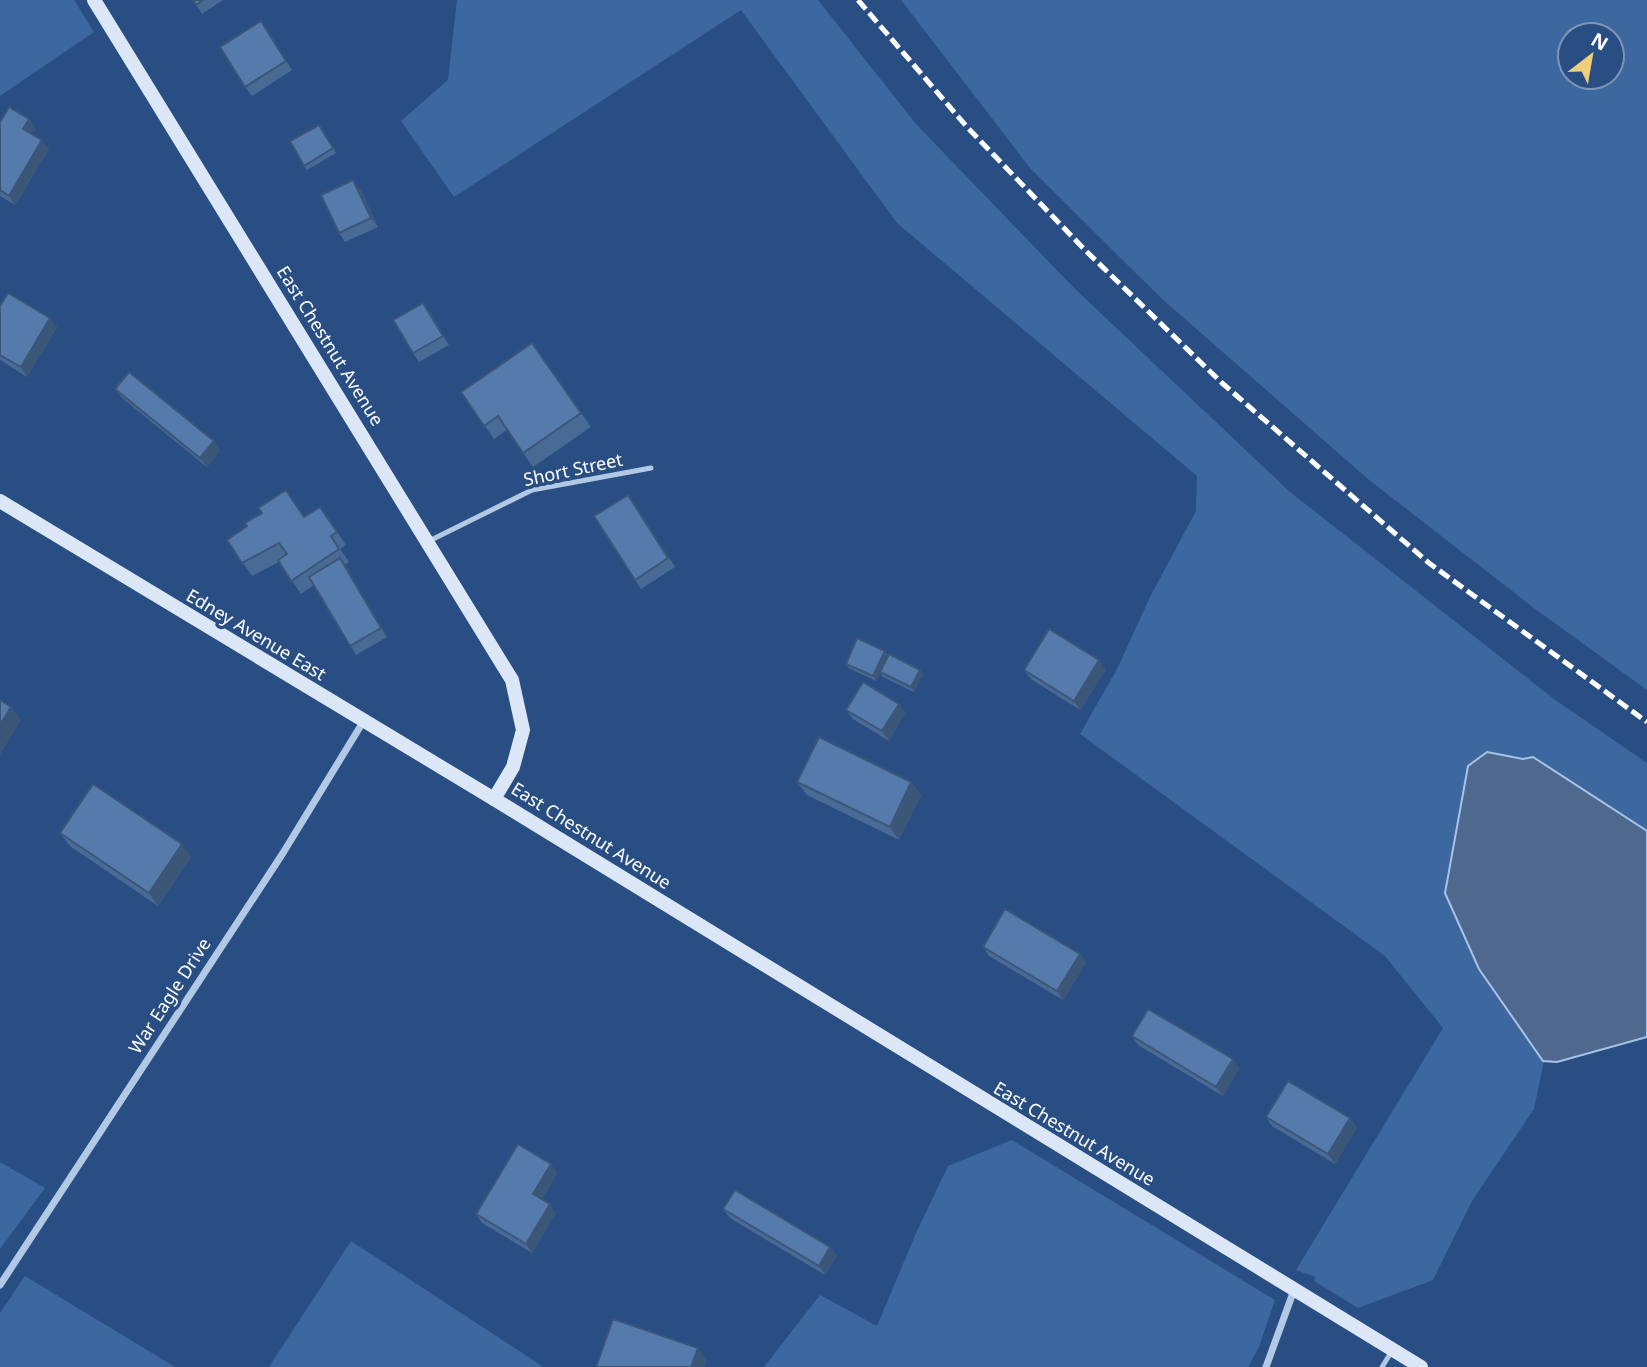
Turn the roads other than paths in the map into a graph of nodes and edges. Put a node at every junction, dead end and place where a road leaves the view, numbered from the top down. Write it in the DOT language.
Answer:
graph roads {
  1 [pos="94,0"];
  2 [pos="651,468"];
  3 [pos="0,501"];
  4 [pos="427,542"];
  5 [pos="363,722"];
  6 [pos="494,799"];
  7 [pos="0,1285"];
  8 [pos="1294,1290"];
  9 [pos="1392,1350"];
  10 [pos="1266,1367"];
  11 [pos="1381,1367"];
  12 [pos="1421,1367"];
  1 -- 4 [label="street, East Chestnut Avenue"];
  2 -- 4 [label="lane, Short Street"];
  3 -- 5 [label="street, Edney Avenue East"];
  4 -- 6 [label="street, East Chestnut Avenue"];
  5 -- 6 [label="street, Edney Avenue East"];
  5 -- 7 [label="street, War Eagle Drive"];
  6 -- 8 [label="street, East Chestnut Avenue"];
  8 -- 9 [label="street, East Chestnut Avenue"];
  8 -- 10 [label="street"];
  9 -- 11 [label="lane"];
  9 -- 12 [label="street, East Chestnut Avenue"];
}
